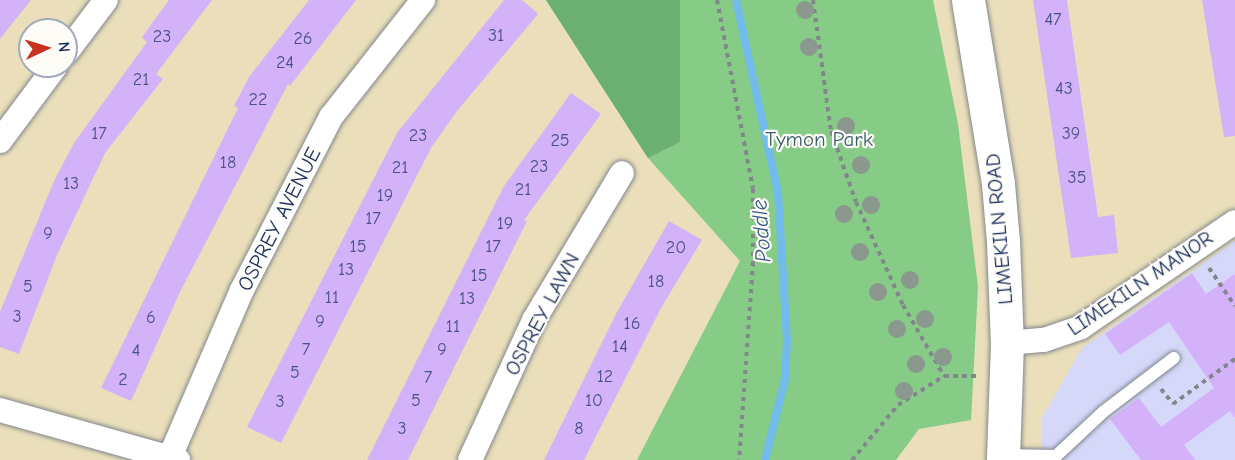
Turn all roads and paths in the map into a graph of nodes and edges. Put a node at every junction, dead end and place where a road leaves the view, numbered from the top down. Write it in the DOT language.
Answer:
graph roads {
  1 [pos="106,0"];
  2 [pos="423,0"];
  3 [pos="717,0"];
  4 [pos="813,0"];
  5 [pos="968,0"];
  6 [pos="78,37"];
  7 [pos="47,78"];
  8 [pos="0,141"];
  9 [pos="622,173"];
  10 [pos="1235,222"];
  11 [pos="1217,262"];
  12 [pos="1235,306"];
  13 [pos="1007,343"];
  14 [pos="1174,358"];
  15 [pos="1235,359"];
  16 [pos="984,375"];
  17 [pos="944,376"];
  18 [pos="1157,383"];
  19 [pos="0,410"];
  20 [pos="1003,458"];
  21 [pos="174,459"];
  22 [pos="470,460"];
  23 [pos="739,460"];
  24 [pos="852,460"];
  1 -- 6 [label="street"];
  2 -- 21 [label="street, OSPREY AVENUE"];
  3 -- 23 [label="path"];
  4 -- 17 [label="path"];
  5 -- 13 [label="street, LIMEKILN ROAD"];
  7 -- 8 [label="street"];
  9 -- 22 [label="street, OSPREY LAWN"];
  10 -- 13 [label="street, LIMEKILN MANOR"];
  11 -- 12 [label="path"];
  13 -- 20 [label="street, LIMEKILN ROAD"];
  14 -- 20 [label="lane"];
  15 -- 18 [label="path"];
  16 -- 17 [label="path"];
  17 -- 24 [label="path"];
  19 -- 21 [label="street"];
}
